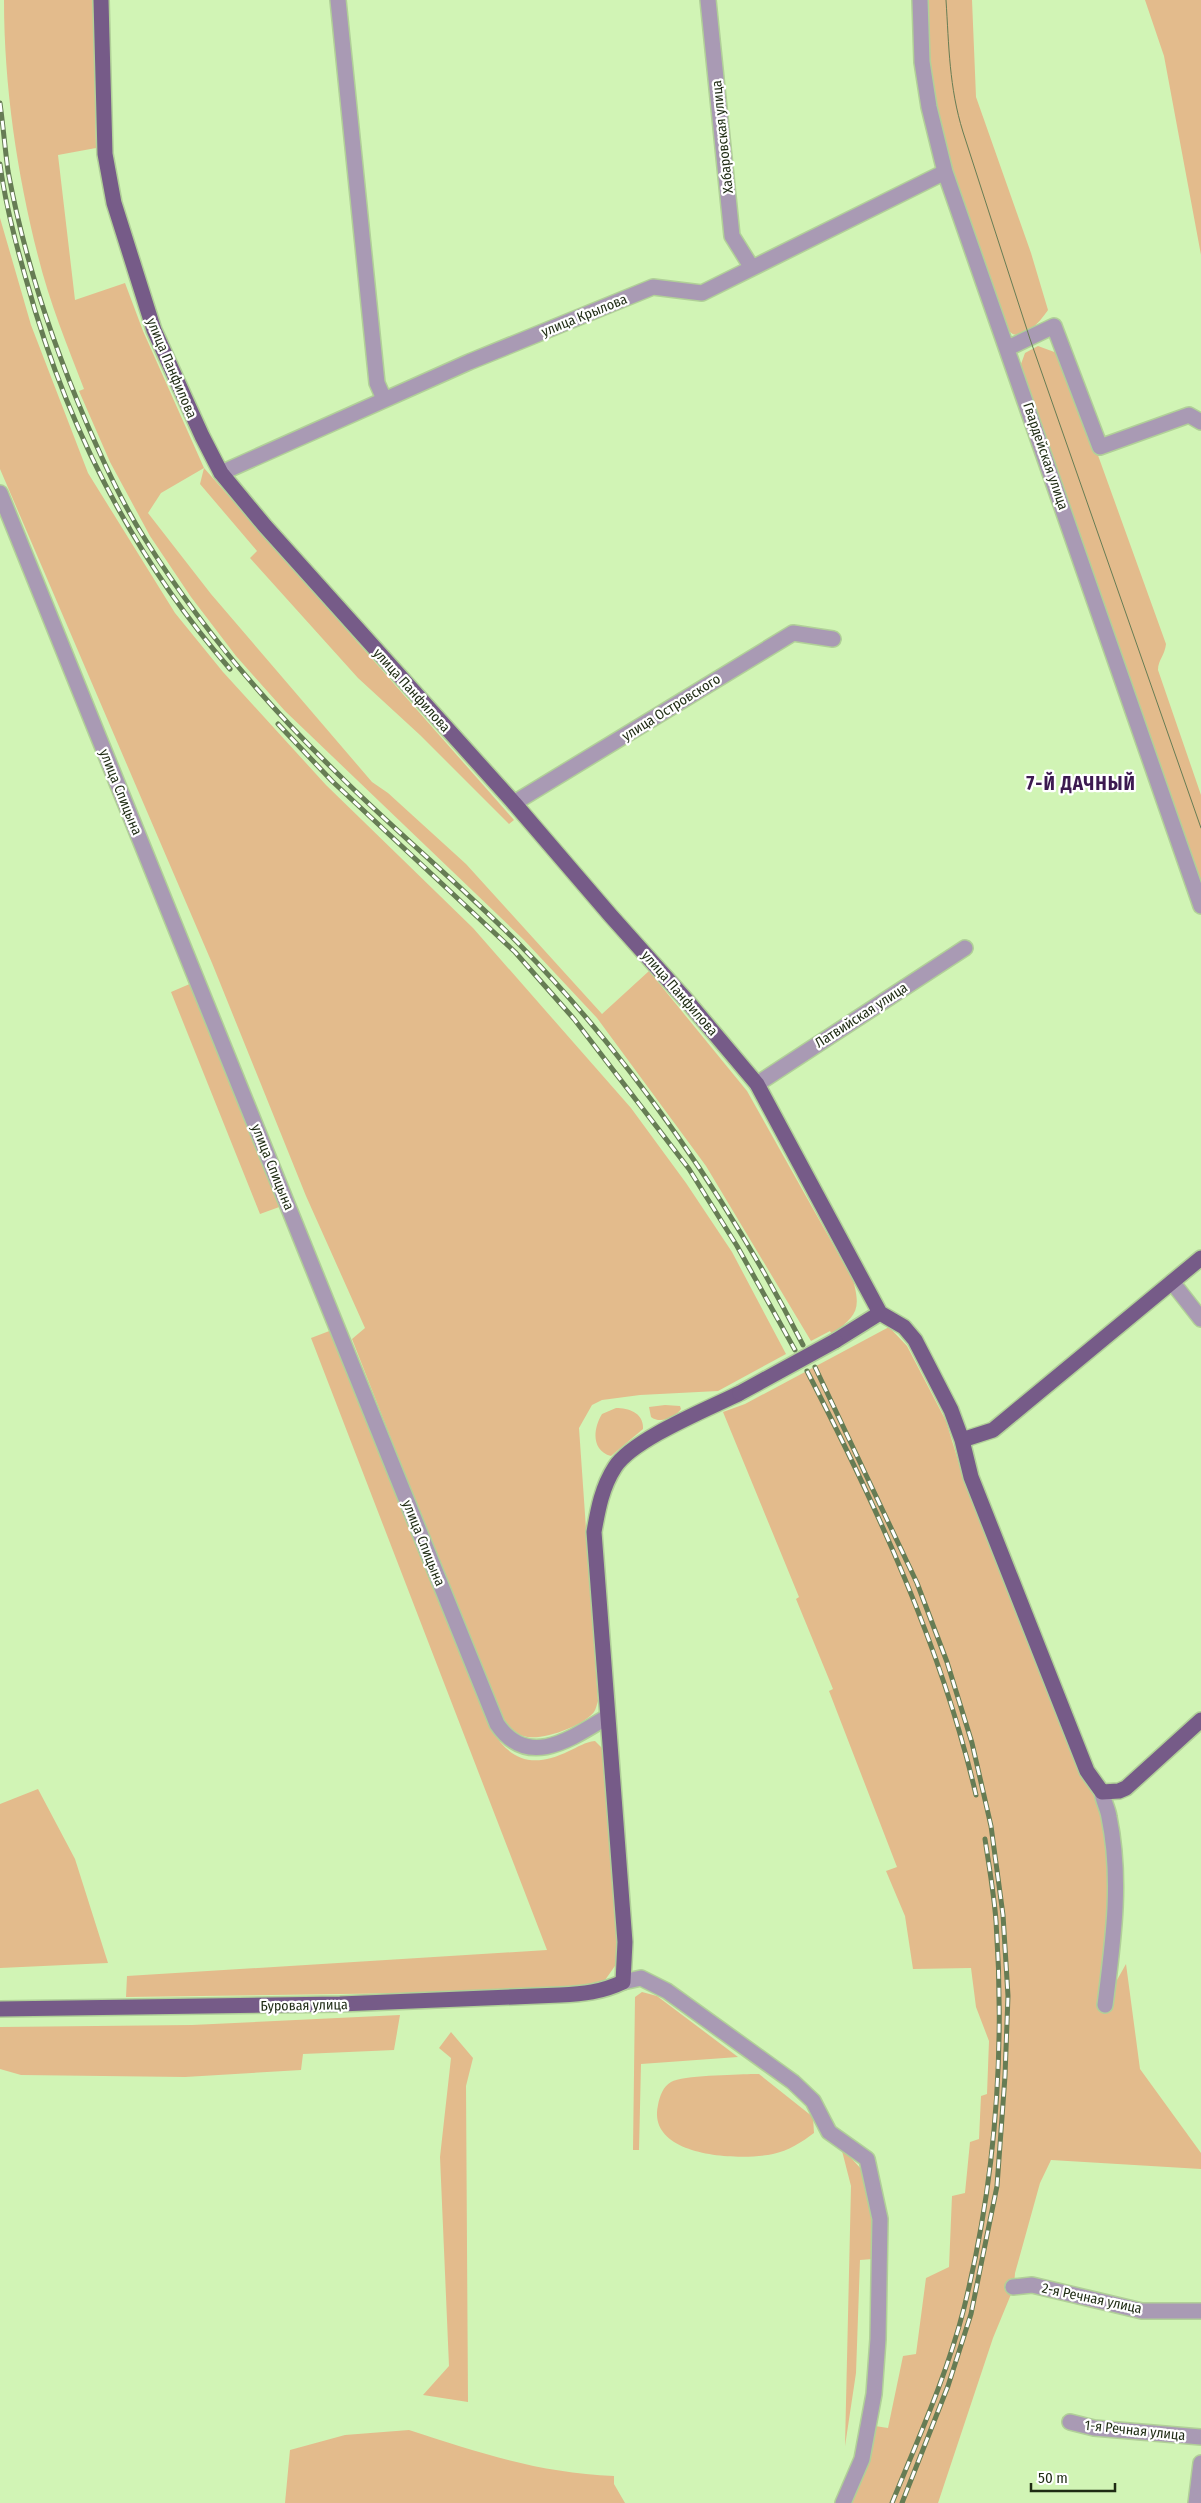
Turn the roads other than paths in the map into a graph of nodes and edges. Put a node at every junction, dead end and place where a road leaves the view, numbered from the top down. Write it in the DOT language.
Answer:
graph roads {
  1 [pos="101,0"];
  2 [pos="338,0"];
  3 [pos="708,0"];
  4 [pos="920,0"];
  5 [pos="945,172"];
  6 [pos="752,268"];
  7 [pos="1008,348"];
  8 [pos="384,399"];
  9 [pos="1201,422"];
  10 [pos="221,473"];
  11 [pos="0,493"];
  12 [pos="833,639"];
  13 [pos="514,803"];
  14 [pos="1201,906"];
  15 [pos="964,948"];
  16 [pos="757,1084"];
  17 [pos="1201,1258"];
  18 [pos="1172,1282"];
  19 [pos="880,1313"];
  20 [pos="1201,1318"];
  21 [pos="962,1440"];
  22 [pos="607,1717"];
  23 [pos="1201,1720"];
  24 [pos="1102,1792"];
  25 [pos="623,1982"];
  26 [pos="1105,2005"];
  27 [pos="0,2009"];
  28 [pos="1013,2287"];
  29 [pos="1201,2311"];
  30 [pos="1070,2422"];
  31 [pos="1201,2437"];
  32 [pos="1201,2463"];
  33 [pos="843,2503"];
  34 [pos="1196,2503"];
  1 -- 10 [label="main road, улица Панфилова"];
  2 -- 8 [label="street"];
  3 -- 6 [label="street, Хабаровская улица"];
  4 -- 5 [label="street, Гвардейская улица"];
  5 -- 6 [label="street, улица Крылова"];
  5 -- 7 [label="street, Гвардейская улица"];
  6 -- 8 [label="street, улица Крылова"];
  7 -- 9 [label="street"];
  7 -- 14 [label="street, Гвардейская улица"];
  8 -- 10 [label="street, улица Крылова"];
  10 -- 13 [label="main road, улица Панфилова"];
  11 -- 22 [label="street, улица Спицына"];
  12 -- 13 [label="street, улица Островского"];
  13 -- 16 [label="main road, улица Панфилова"];
  15 -- 16 [label="street, Латвийская улица"];
  16 -- 19 [label="main road, улица Панфилова"];
  17 -- 18 [label="main road"];
  18 -- 20 [label="street"];
  18 -- 21 [label="main road"];
  19 -- 21 [label="main road"];
  19 -- 22 [label="main road, bridge"];
  21 -- 24 [label="main road"];
  22 -- 25 [label="main road"];
  23 -- 24 [label="main road"];
  24 -- 26 [label="street"];
  25 -- 27 [label="main road, Буровая улица"];
  25 -- 33 [label="street"];
  28 -- 29 [label="street, 2-я Речная улица"];
  30 -- 31 [label="street, 1-я Речная улица"];
  32 -- 34 [label="street"];
}
